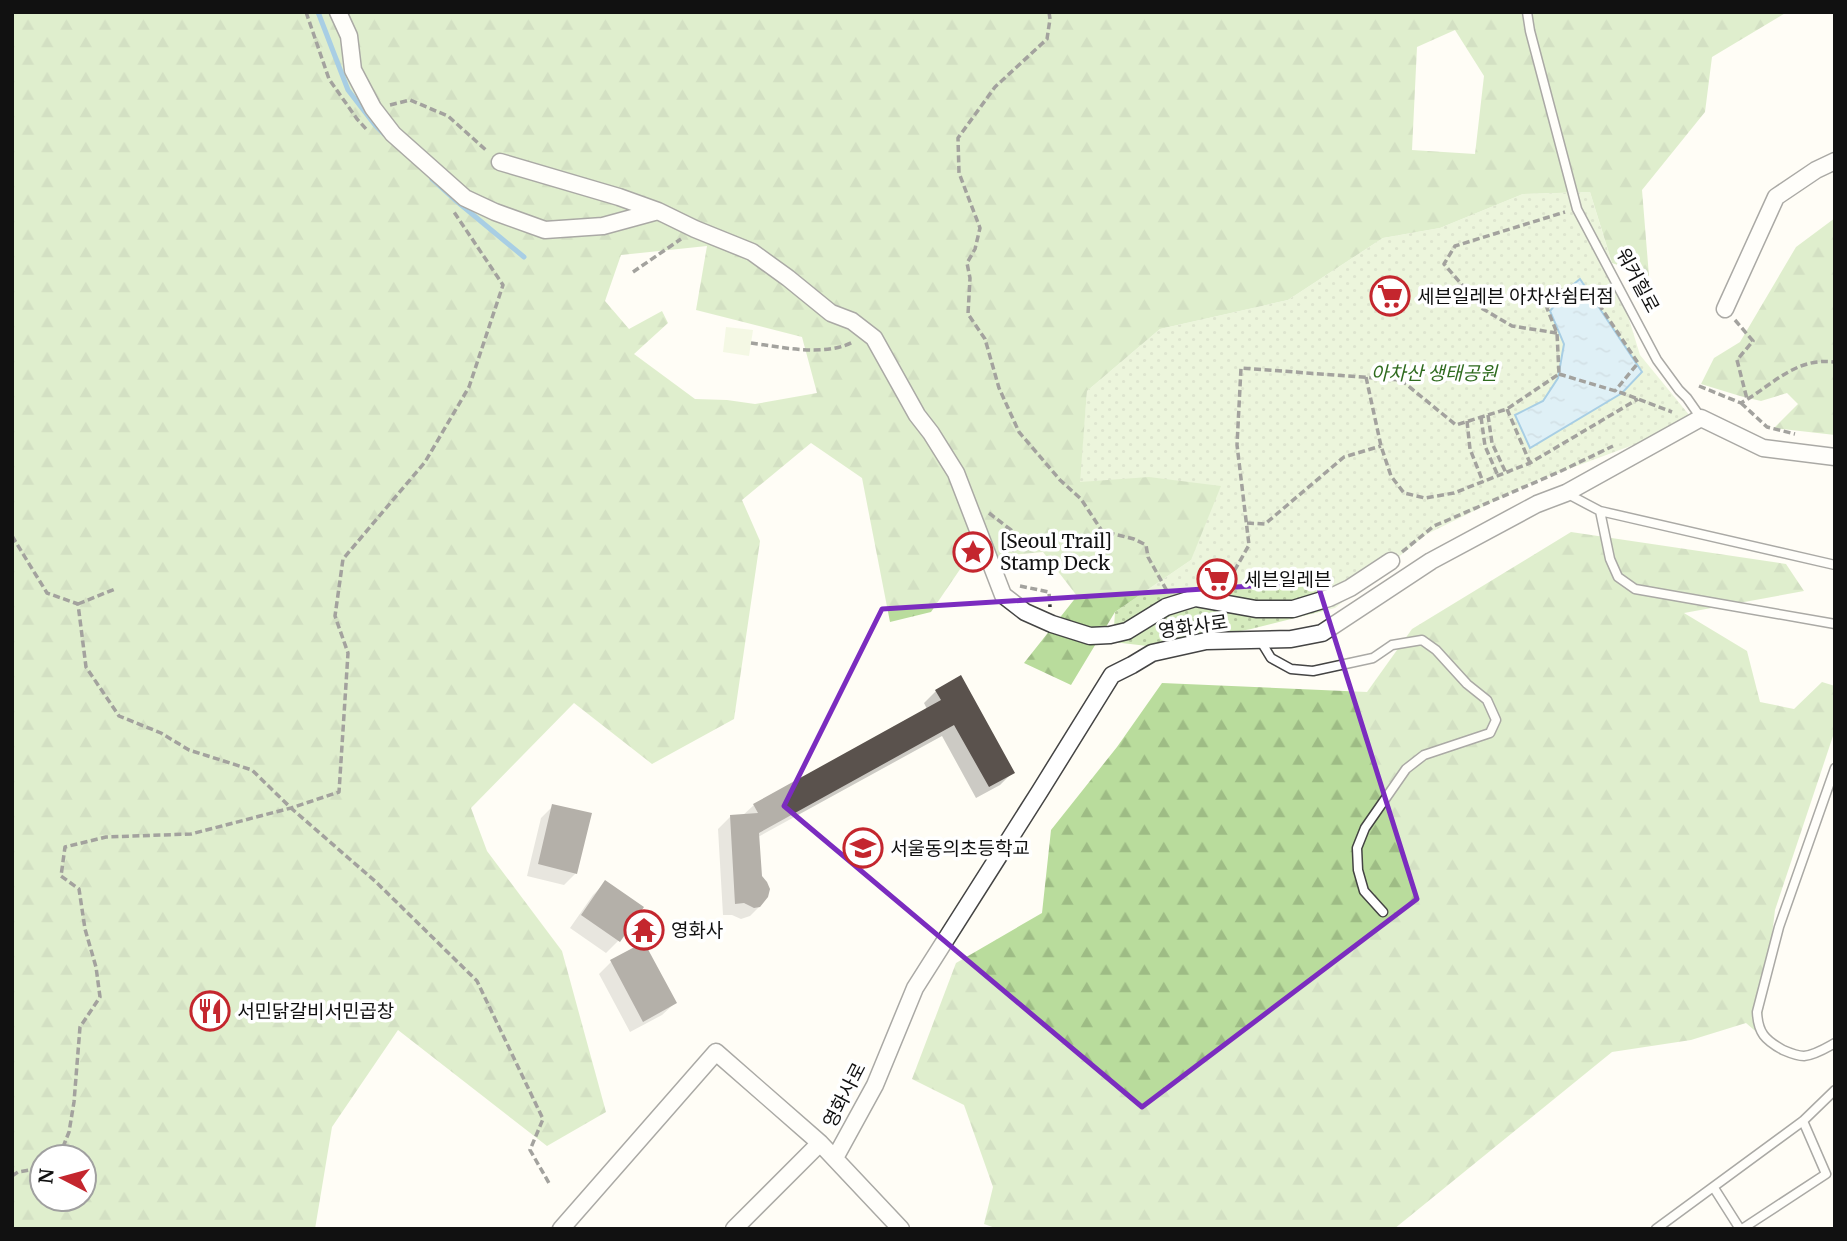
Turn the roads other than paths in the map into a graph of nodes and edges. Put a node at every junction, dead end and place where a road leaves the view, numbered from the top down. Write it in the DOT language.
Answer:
graph roads {
  1 [pos="338,12"];
  2 [pos="1527,12"];
  3 [pos="1835,161"];
  4 [pos="499,162"];
  5 [pos="657,211"];
  6 [pos="1725,309"];
  7 [pos="1701,418"];
  8 [pos="1835,457"];
  9 [pos="1566,493"];
  10 [pos="1600,511"];
  11 [pos="1391,561"];
  12 [pos="1835,565"];
  13 [pos="1835,624"];
  14 [pos="1259,640"];
  15 [pos="1835,768"];
  16 [pos="1383,912"];
  17 [pos="1835,1043"];
  18 [pos="1835,1090"];
  19 [pos="1803,1121"];
  20 [pos="820,1143"];
  21 [pos="835,1158"];
  22 [pos="1714,1188"];
  23 [pos="743,1226"];
  24 [pos="561,1229"];
  25 [pos="901,1229"];
  26 [pos="1656,1229"];
  27 [pos="1741,1229"];
  1 -- 5 [label="street"];
  2 -- 7 [label="lane, 워커힐로"];
  3 -- 6 [label="street"];
  4 -- 5 [label="street"];
  5 -- 11 [label="street"];
  7 -- 8 [label="street, 워커힐로"];
  7 -- 9 [label="street, 영화사로"];
  9 -- 10 [label="lane"];
  9 -- 14 [label="street, 영화사로"];
  10 -- 12 [label="lane"];
  10 -- 13 [label="lane"];
  14 -- 16 [label="lane"];
  14 -- 21 [label="street, 영화사로"];
  15 -- 17 [label="lane"];
  18 -- 19 [label="lane"];
  19 -- 22 [label="lane"];
  19 -- 27 [label="lane"];
  20 -- 21 [label="street"];
  20 -- 23 [label="street"];
  20 -- 24 [label="street, 영화사로"];
  21 -- 25 [label="street"];
  22 -- 26 [label="lane"];
  22 -- 27 [label="lane"];
}
